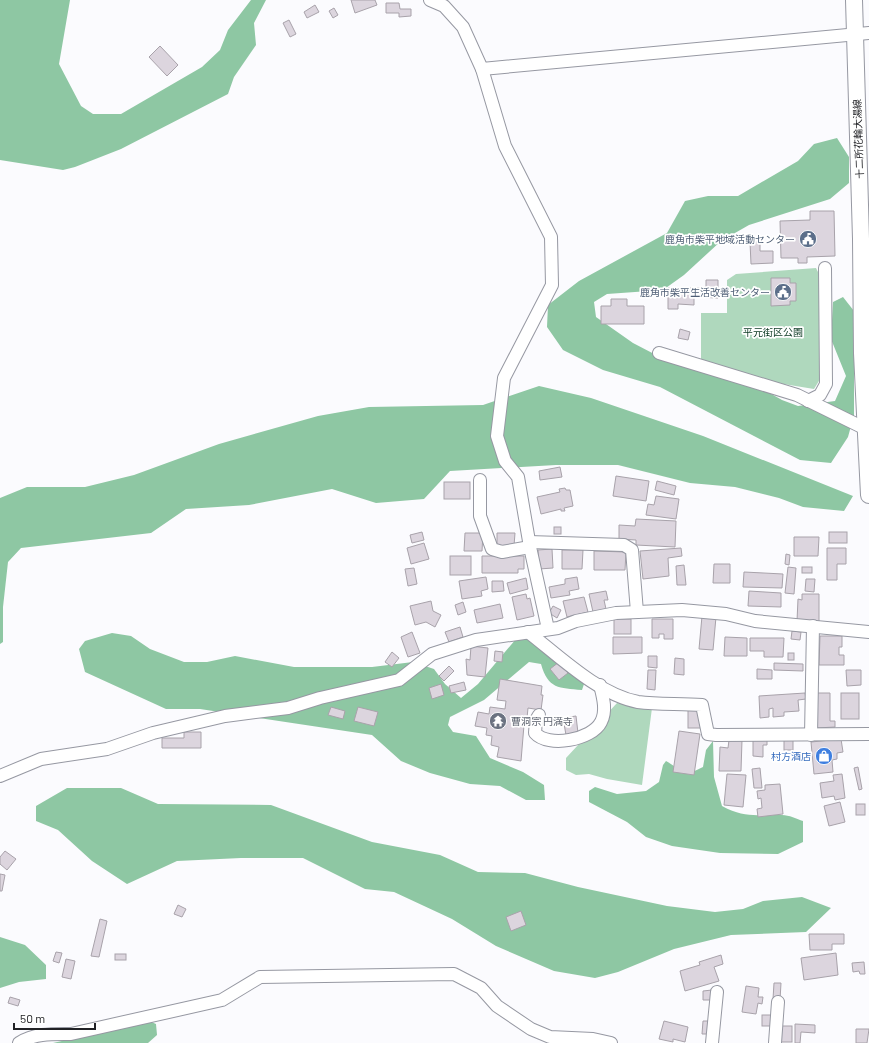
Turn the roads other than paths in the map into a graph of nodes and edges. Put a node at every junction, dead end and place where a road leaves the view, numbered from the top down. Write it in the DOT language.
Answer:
graph roads {
  1 [pos="430,0"];
  2 [pos="854,0"];
  3 [pos="445,3"];
  4 [pos="862,33"];
  5 [pos="482,69"];
  6 [pos="825,268"];
  7 [pos="659,353"];
  8 [pos="808,401"];
  9 [pos="867,436"];
  10 [pos="480,480"];
  11 [pos="869,495"];
  12 [pos="530,545"];
  13 [pos="637,612"];
  14 [pos="813,626"];
  15 [pos="548,629"];
  16 [pos="528,632"];
  17 [pos="869,632"];
  18 [pos="600,685"];
  19 [pos="539,715"];
  20 [pos="869,734"];
  21 [pos="812,735"];
  22 [pos="0,776"];
  23 [pos="718,992"];
  24 [pos="778,1002"];
  25 [pos="19,1043"];
  26 [pos="611,1043"];
  27 [pos="712,1043"];
  28 [pos="775,1043"];
  1 -- 3 [label="street"];
  2 -- 4 [label="main road, 十二所花輪大湯線"];
  3 -- 5 [label="street"];
  4 -- 5 [label="street"];
  4 -- 9 [label="main road, 十二所花輪大湯線"];
  5 -- 12 [label="street"];
  6 -- 8 [label="street"];
  7 -- 8 [label="street"];
  8 -- 9 [label="street"];
  9 -- 11 [label="main road, 十二所花輪大湯線"];
  10 -- 12 [label="street"];
  12 -- 13 [label="street"];
  12 -- 15 [label="street"];
  13 -- 14 [label="street"];
  13 -- 15 [label="street"];
  14 -- 17 [label="street"];
  14 -- 21 [label="street"];
  15 -- 16 [label="street"];
  16 -- 18 [label="street"];
  16 -- 22 [label="street"];
  18 -- 19 [label="street"];
  18 -- 21 [label="street"];
  20 -- 21 [label="street"];
  23 -- 27 [label="street"];
  24 -- 28 [label="street"];
  25 -- 26 [label="street"];
}
